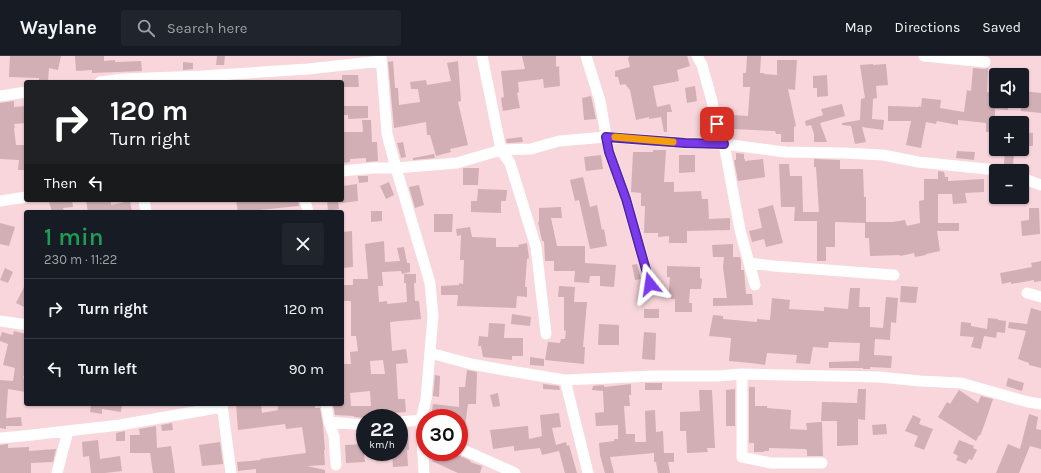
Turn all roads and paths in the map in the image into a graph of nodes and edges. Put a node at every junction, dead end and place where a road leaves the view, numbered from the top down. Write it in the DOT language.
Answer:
graph roads {
  1 [pos="482,56"];
  2 [pos="586,56"];
  3 [pos="697,56"];
  4 [pos="924,56"];
  5 [pos="381,58"];
  6 [pos="985,62"];
  7 [pos="219,78"];
  8 [pos="115,80"];
  9 [pos="24,92"];
  10 [pos="0,96"];
  11 [pos="606,137"];
  12 [pos="724,144"];
  13 [pos="501,150"];
  14 [pos="396,168"];
  15 [pos="989,169"];
  16 [pos="344,171"];
  17 [pos="1029,181"];
  18 [pos="1041,185"];
  19 [pos="24,196"];
  20 [pos="0,200"];
  21 [pos="749,263"];
  22 [pos="894,275"];
  23 [pos="650,284"];
  24 [pos="755,285"];
  25 [pos="1027,293"];
  26 [pos="1041,297"];
  27 [pos="0,321"];
  28 [pos="24,324"];
  29 [pos="546,334"];
  30 [pos="430,353"];
  31 [pos="742,374"];
  32 [pos="565,380"];
  33 [pos="1041,404"];
  34 [pos="222,406"];
  35 [pos="326,406"];
  36 [pos="424,409"];
  37 [pos="329,422"];
  38 [pos="356,424"];
  39 [pos="68,431"];
  40 [pos="0,438"];
  41 [pos="468,452"];
  42 [pos="424,461"];
  43 [pos="822,463"];
  44 [pos="336,465"];
  45 [pos="57,473"];
  46 [pos="231,473"];
  47 [pos="424,473"];
  48 [pos="515,473"];
  49 [pos="588,473"];
  1 -- 13 [label="street"];
  2 -- 11 [label="street"];
  3 -- 12 [label="street"];
  4 -- 6 [label="street"];
  5 -- 7 [label="street"];
  5 -- 14 [label="street"];
  7 -- 8 [label="street"];
  9 -- 10 [label="street"];
  11 -- 12 [label="street"];
  11 -- 13 [label="street"];
  11 -- 23 [label="street"];
  12 -- 15 [label="street"];
  12 -- 21 [label="street"];
  13 -- 14 [label="street"];
  13 -- 29 [label="street"];
  14 -- 16 [label="street"];
  14 -- 30 [label="street"];
  17 -- 18 [label="street"];
  19 -- 20 [label="street"];
  21 -- 22 [label="street"];
  21 -- 24 [label="street"];
  25 -- 26 [label="street"];
  27 -- 28 [label="street"];
  30 -- 32 [label="street"];
  30 -- 36 [label="street"];
  31 -- 32 [label="street"];
  31 -- 33 [label="street"];
  31 -- 43 [label="street"];
  32 -- 49 [label="street"];
  34 -- 39 [label="street"];
  34 -- 46 [label="street"];
  35 -- 37 [label="street"];
  37 -- 38 [label="street"];
  37 -- 44 [label="street"];
  39 -- 40 [label="street"];
  39 -- 45 [label="street"];
  41 -- 48 [label="street"];
  42 -- 47 [label="street"];
}
